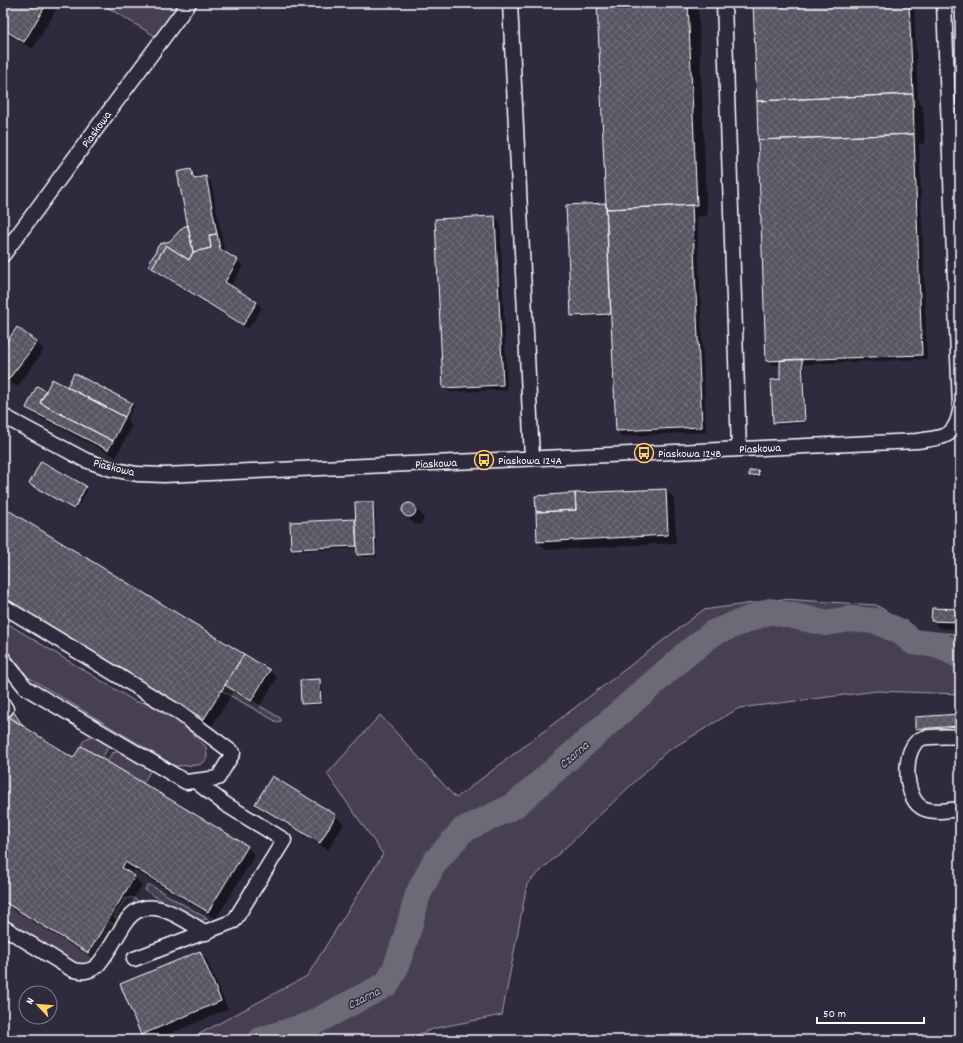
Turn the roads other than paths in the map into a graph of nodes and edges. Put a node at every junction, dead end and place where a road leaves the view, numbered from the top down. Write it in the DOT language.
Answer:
graph roads {
  1 [pos="189,3"];
  2 [pos="510,3"];
  3 [pos="724,3"];
  4 [pos="944,3"];
  5 [pos="3,255"];
  6 [pos="960,407"];
  7 [pos="960,411"];
  8 [pos="3,416"];
  9 [pos="956,433"];
  10 [pos="739,448"];
  11 [pos="532,458"];
  12 [pos="3,606"];
  13 [pos="3,659"];
  14 [pos="960,736"];
  15 [pos="195,781"];
  16 [pos="960,809"];
  17 [pos="3,927"];
  18 [pos="206,933"];
  19 [pos="134,959"];
  1 -- 5 [label="street, Piaskowa"];
  2 -- 11 [label="street"];
  3 -- 10 [label="street"];
  4 -- 6 [label="street"];
  7 -- 9 [label="street, Piaskowa"];
  8 -- 11 [label="street, Piaskowa"];
  9 -- 10 [label="street, Piaskowa"];
  10 -- 11 [label="street, Piaskowa"];
  12 -- 15 [label="street"];
  13 -- 15 [label="street"];
  14 -- 16 [label="street"];
  15 -- 18 [label="street"];
  17 -- 18 [label="street"];
  18 -- 19 [label="street"];
}
